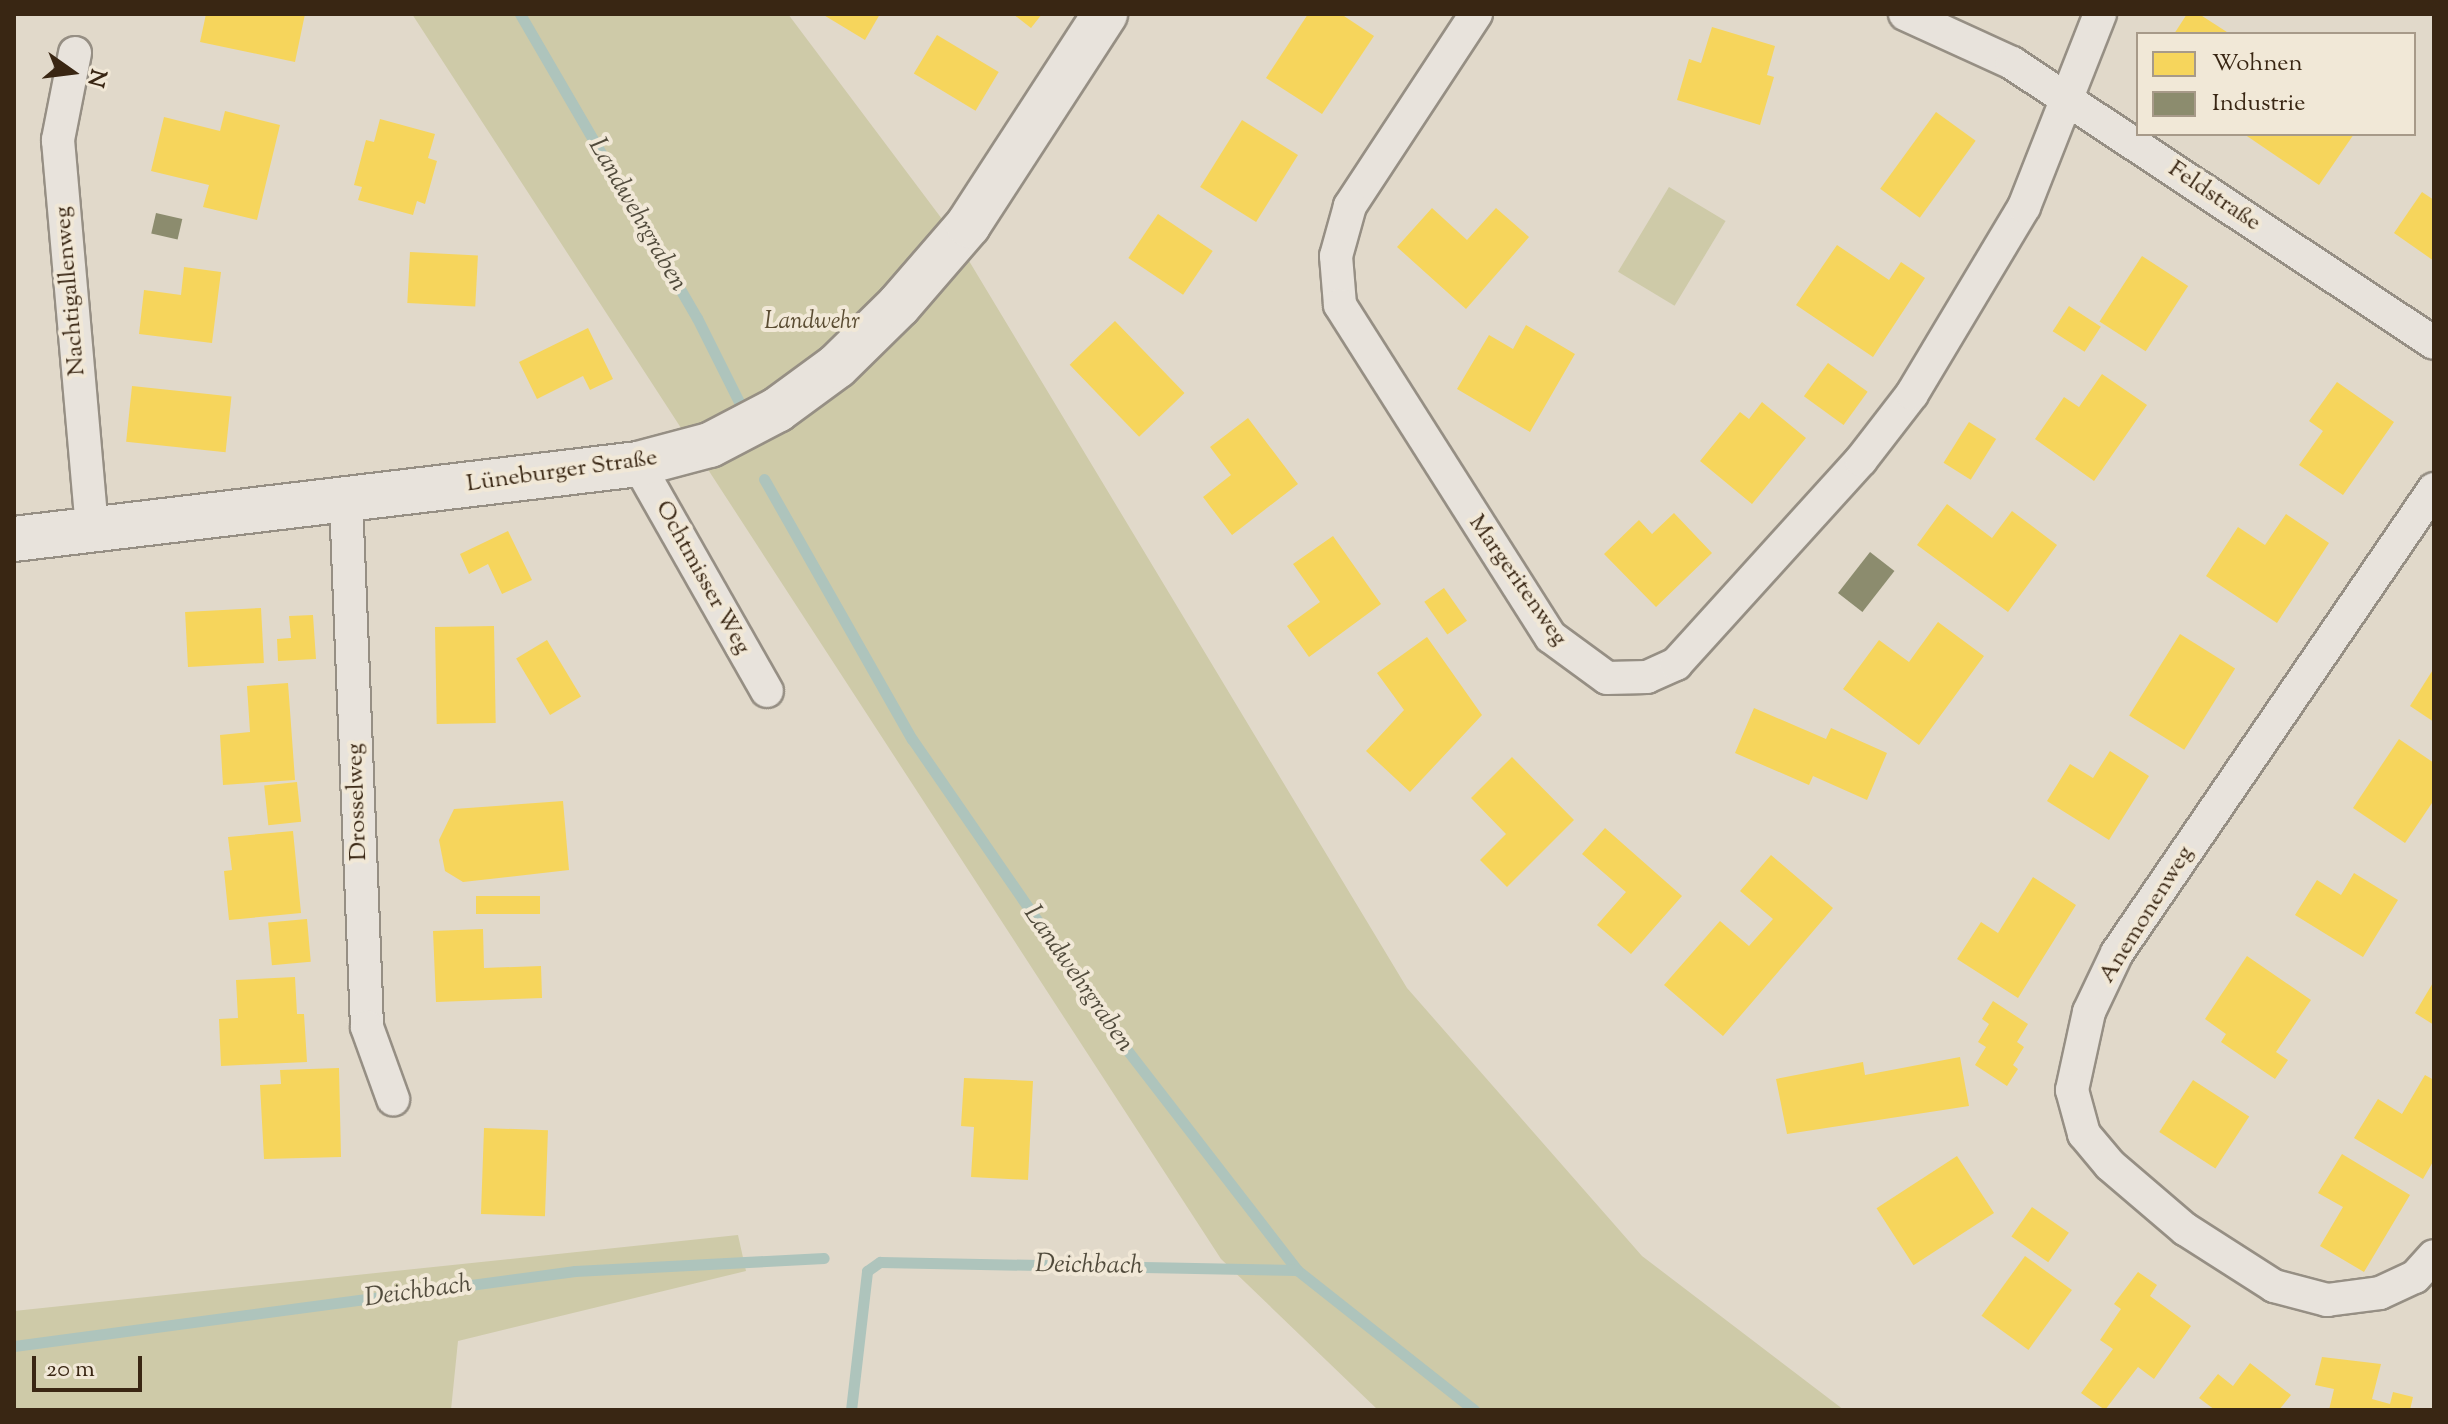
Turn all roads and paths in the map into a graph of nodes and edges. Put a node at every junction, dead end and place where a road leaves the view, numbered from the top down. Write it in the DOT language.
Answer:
graph roads {
  1 [pos="1105,14"];
  2 [pos="1476,14"];
  3 [pos="1905,14"];
  4 [pos="2100,14"];
  5 [pos="75,53"];
  6 [pos="2069,101"];
  7 [pos="2434,343"];
  8 [pos="638,464"];
  9 [pos="2434,489"];
  10 [pos="346,501"];
  11 [pos="92,530"];
  12 [pos="14,539"];
  13 [pos="767,691"];
  14 [pos="393,1099"];
  15 [pos="2434,1256"];
  1 -- 8 [label="street, Lüneburger Straße"];
  2 -- 6 [label="street, Margeritenweg"];
  3 -- 6 [label="street, Feldstraße"];
  4 -- 6 [label="street, Margeritenweg"];
  5 -- 11 [label="street, Nachtigallenweg"];
  6 -- 7 [label="street, Feldstraße"];
  8 -- 10 [label="street, Lüneburger Straße"];
  8 -- 13 [label="street, Ochtmisser Weg"];
  9 -- 15 [label="street, Anemonenweg"];
  10 -- 11 [label="street, Lüneburger Straße"];
  10 -- 14 [label="street, Drosselweg"];
  11 -- 12 [label="street, Lüneburger Straße"];
}
